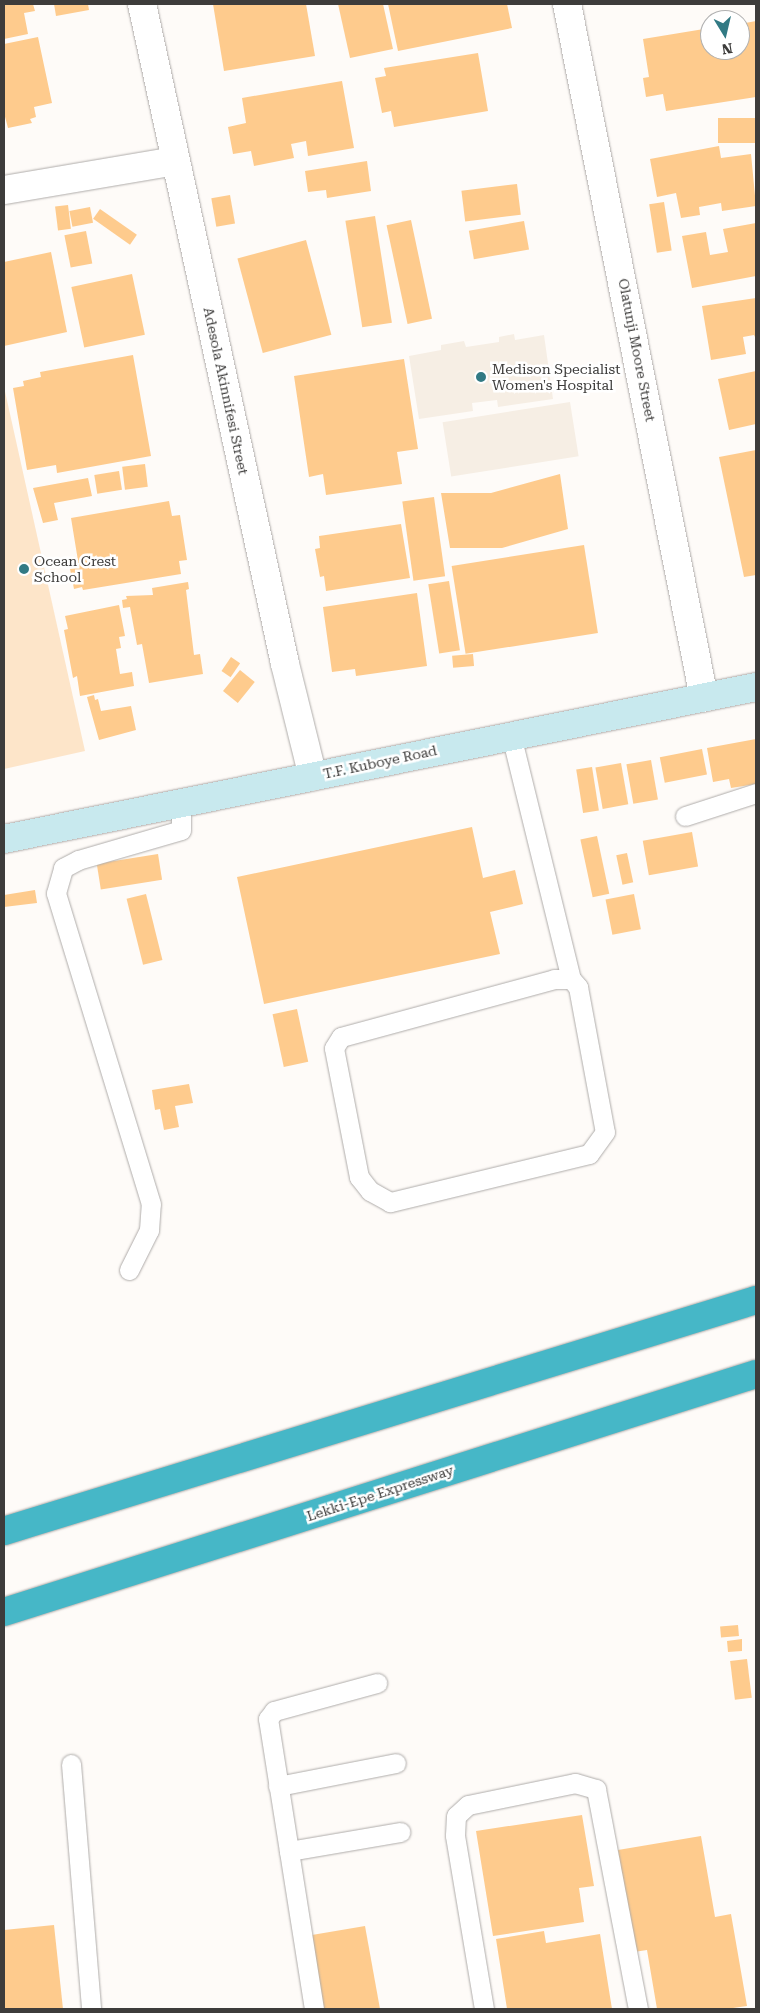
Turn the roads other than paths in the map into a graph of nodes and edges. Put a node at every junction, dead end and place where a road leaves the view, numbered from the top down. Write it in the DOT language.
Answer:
graph roads {
  1 [pos="142,4"];
  2 [pos="567,4"];
  3 [pos="176,161"];
  4 [pos="4,190"];
  5 [pos="756,687"];
  6 [pos="704,698"];
  7 [pos="511,735"];
  8 [pos="313,777"];
  9 [pos="756,793"];
  10 [pos="181,803"];
  11 [pos="685,816"];
  12 [pos="4,839"];
  13 [pos="571,979"];
  14 [pos="129,1270"];
  15 [pos="756,1300"];
  16 [pos="756,1374"];
  17 [pos="4,1531"];
  18 [pos="4,1612"];
  19 [pos="377,1683"];
  20 [pos="396,1763"];
  21 [pos="71,1764"];
  22 [pos="278,1786"];
  23 [pos="400,1832"];
  24 [pos="289,1851"];
  25 [pos="91,2009"];
  26 [pos="314,2009"];
  27 [pos="484,2009"];
  28 [pos="638,2009"];
  1 -- 3 [label="street, Adesola Akinnifesi Street"];
  2 -- 6 [label="street, Olatunji Moore Street"];
  3 -- 4 [label="street"];
  3 -- 8 [label="street, Adesola Akinnifesi Street"];
  5 -- 6 [label="street, T.F. Kuboye Road"];
  6 -- 7 [label="street, T.F. Kuboye Road"];
  7 -- 8 [label="street, T.F. Kuboye Road"];
  7 -- 13 [label="lane"];
  8 -- 10 [label="street, T.F. Kuboye Road"];
  9 -- 11 [label="lane"];
  10 -- 12 [label="street, T.F. Kuboye Road"];
  10 -- 14 [label="lane"];
  13 -- 13 [label="lane"];
  15 -- 17 [label="highway"];
  16 -- 18 [label="highway, Lekki-Epe Expressway"];
  19 -- 22 [label="lane"];
  20 -- 22 [label="lane"];
  21 -- 25 [label="lane"];
  22 -- 24 [label="lane"];
  23 -- 24 [label="lane"];
  24 -- 26 [label="lane"];
  27 -- 28 [label="lane"];
}
